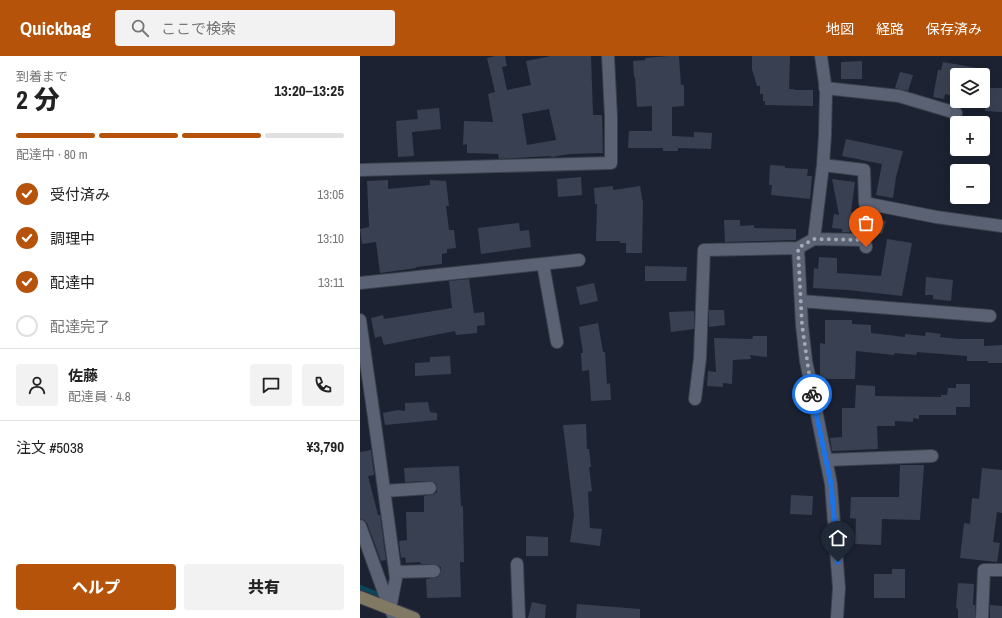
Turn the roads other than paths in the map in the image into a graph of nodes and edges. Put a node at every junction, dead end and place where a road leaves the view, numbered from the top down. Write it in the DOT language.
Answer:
graph roads {
  1 [pos="608,56"];
  2 [pos="821,56"];
  3 [pos="825,88"];
  4 [pos="956,113"];
  5 [pos="823,165"];
  6 [pos="360,170"];
  7 [pos="1002,226"];
  8 [pos="814,239"];
  9 [pos="866,247"];
  10 [pos="798,248"];
  11 [pos="579,260"];
  12 [pos="543,264"];
  13 [pos="360,283"];
  14 [pos="801,301"];
  15 [pos="990,316"];
  16 [pos="360,320"];
  17 [pos="557,342"];
  18 [pos="695,399"];
  19 [pos="932,456"];
  20 [pos="826,460"];
  21 [pos="430,488"];
  22 [pos="384,491"];
  23 [pos="360,526"];
  24 [pos="517,564"];
  25 [pos="1002,570"];
  26 [pos="434,571"];
  27 [pos="395,572"];
  28 [pos="360,597"];
  29 [pos="393,614"];
  30 [pos="414,618"];
  31 [pos="519,618"];
  32 [pos="837,618"];
  33 [pos="982,618"];
  1 -- 6 [label="street"];
  2 -- 3 [label="street"];
  3 -- 4 [label="street"];
  3 -- 5 [label="street"];
  5 -- 7 [label="street"];
  5 -- 8 [label="street"];
  8 -- 9 [label="street"];
  8 -- 10 [label="street"];
  10 -- 14 [label="street"];
  10 -- 18 [label="street"];
  11 -- 12 [label="street"];
  12 -- 13 [label="street"];
  12 -- 17 [label="street"];
  14 -- 15 [label="street"];
  14 -- 20 [label="street"];
  16 -- 22 [label="street"];
  19 -- 20 [label="street"];
  20 -- 32 [label="street"];
  21 -- 22 [label="street"];
  22 -- 27 [label="street"];
  23 -- 29 [label="street"];
  24 -- 31 [label="street"];
  25 -- 33 [label="street"];
  26 -- 27 [label="street"];
  27 -- 29 [label="street"];
  28 -- 29 [label="street"];
  29 -- 30 [label="street"];
}
